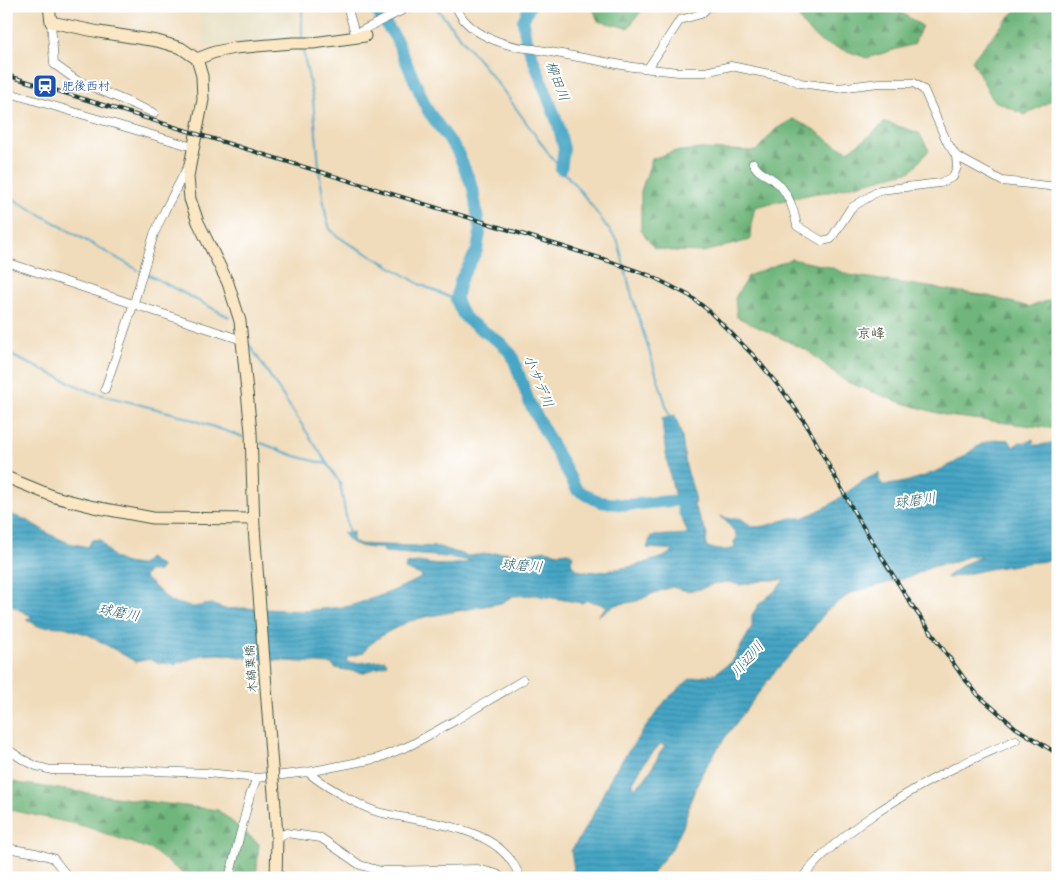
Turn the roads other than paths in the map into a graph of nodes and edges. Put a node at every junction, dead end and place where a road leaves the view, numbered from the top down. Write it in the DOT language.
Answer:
graph roads {
  1 [pos="50,6"];
  2 [pos="346,6"];
  3 [pos="411,6"];
  4 [pos="456,6"];
  5 [pos="709,6"];
  6 [pos="51,22"];
  7 [pos="360,37"];
  8 [pos="197,59"];
  9 [pos="648,68"];
  10 [pos="6,92"];
  11 [pos="154,113"];
  12 [pos="193,147"];
  13 [pos="956,156"];
  14 [pos="753,163"];
  15 [pos="190,165"];
  16 [pos="1058,188"];
  17 [pos="6,262"];
  18 [pos="134,303"];
  19 [pos="242,340"];
  20 [pos="105,389"];
  21 [pos="6,477"];
  22 [pos="254,524"];
  23 [pos="523,680"];
  24 [pos="1016,740"];
  25 [pos="6,748"];
  26 [pos="308,772"];
  27 [pos="257,778"];
  28 [pos="277,838"];
  29 [pos="6,848"];
  30 [pos="69,878"];
  31 [pos="229,878"];
  32 [pos="276,878"];
  33 [pos="501,878"];
  34 [pos="520,878"];
  35 [pos="802,878"];
  1 -- 6 [label="main road"];
  2 -- 7 [label="street"];
  3 -- 7 [label="street"];
  4 -- 9 [label="street"];
  5 -- 9 [label="street"];
  6 -- 8 [label="main road"];
  6 -- 11 [label="street"];
  7 -- 8 [label="main road"];
  8 -- 12 [label="main road, 木綿葉橋"];
  9 -- 13 [label="street"];
  10 -- 12 [label="street"];
  12 -- 15 [label="main road, 木綿葉橋"];
  13 -- 14 [label="street"];
  13 -- 16 [label="street"];
  15 -- 18 [label="street"];
  15 -- 19 [label="main road, 木綿葉橋"];
  17 -- 18 [label="street"];
  18 -- 19 [label="street"];
  18 -- 20 [label="street"];
  19 -- 22 [label="main road, 木綿葉橋"];
  21 -- 22 [label="main road"];
  22 -- 28 [label="main road, 木綿葉橋, bridge"];
  23 -- 26 [label="street"];
  24 -- 35 [label="street"];
  25 -- 27 [label="street"];
  26 -- 27 [label="street"];
  26 -- 34 [label="street"];
  27 -- 31 [label="street"];
  28 -- 32 [label="main road, 木綿葉橋"];
  28 -- 33 [label="street"];
  29 -- 30 [label="street"];
}
